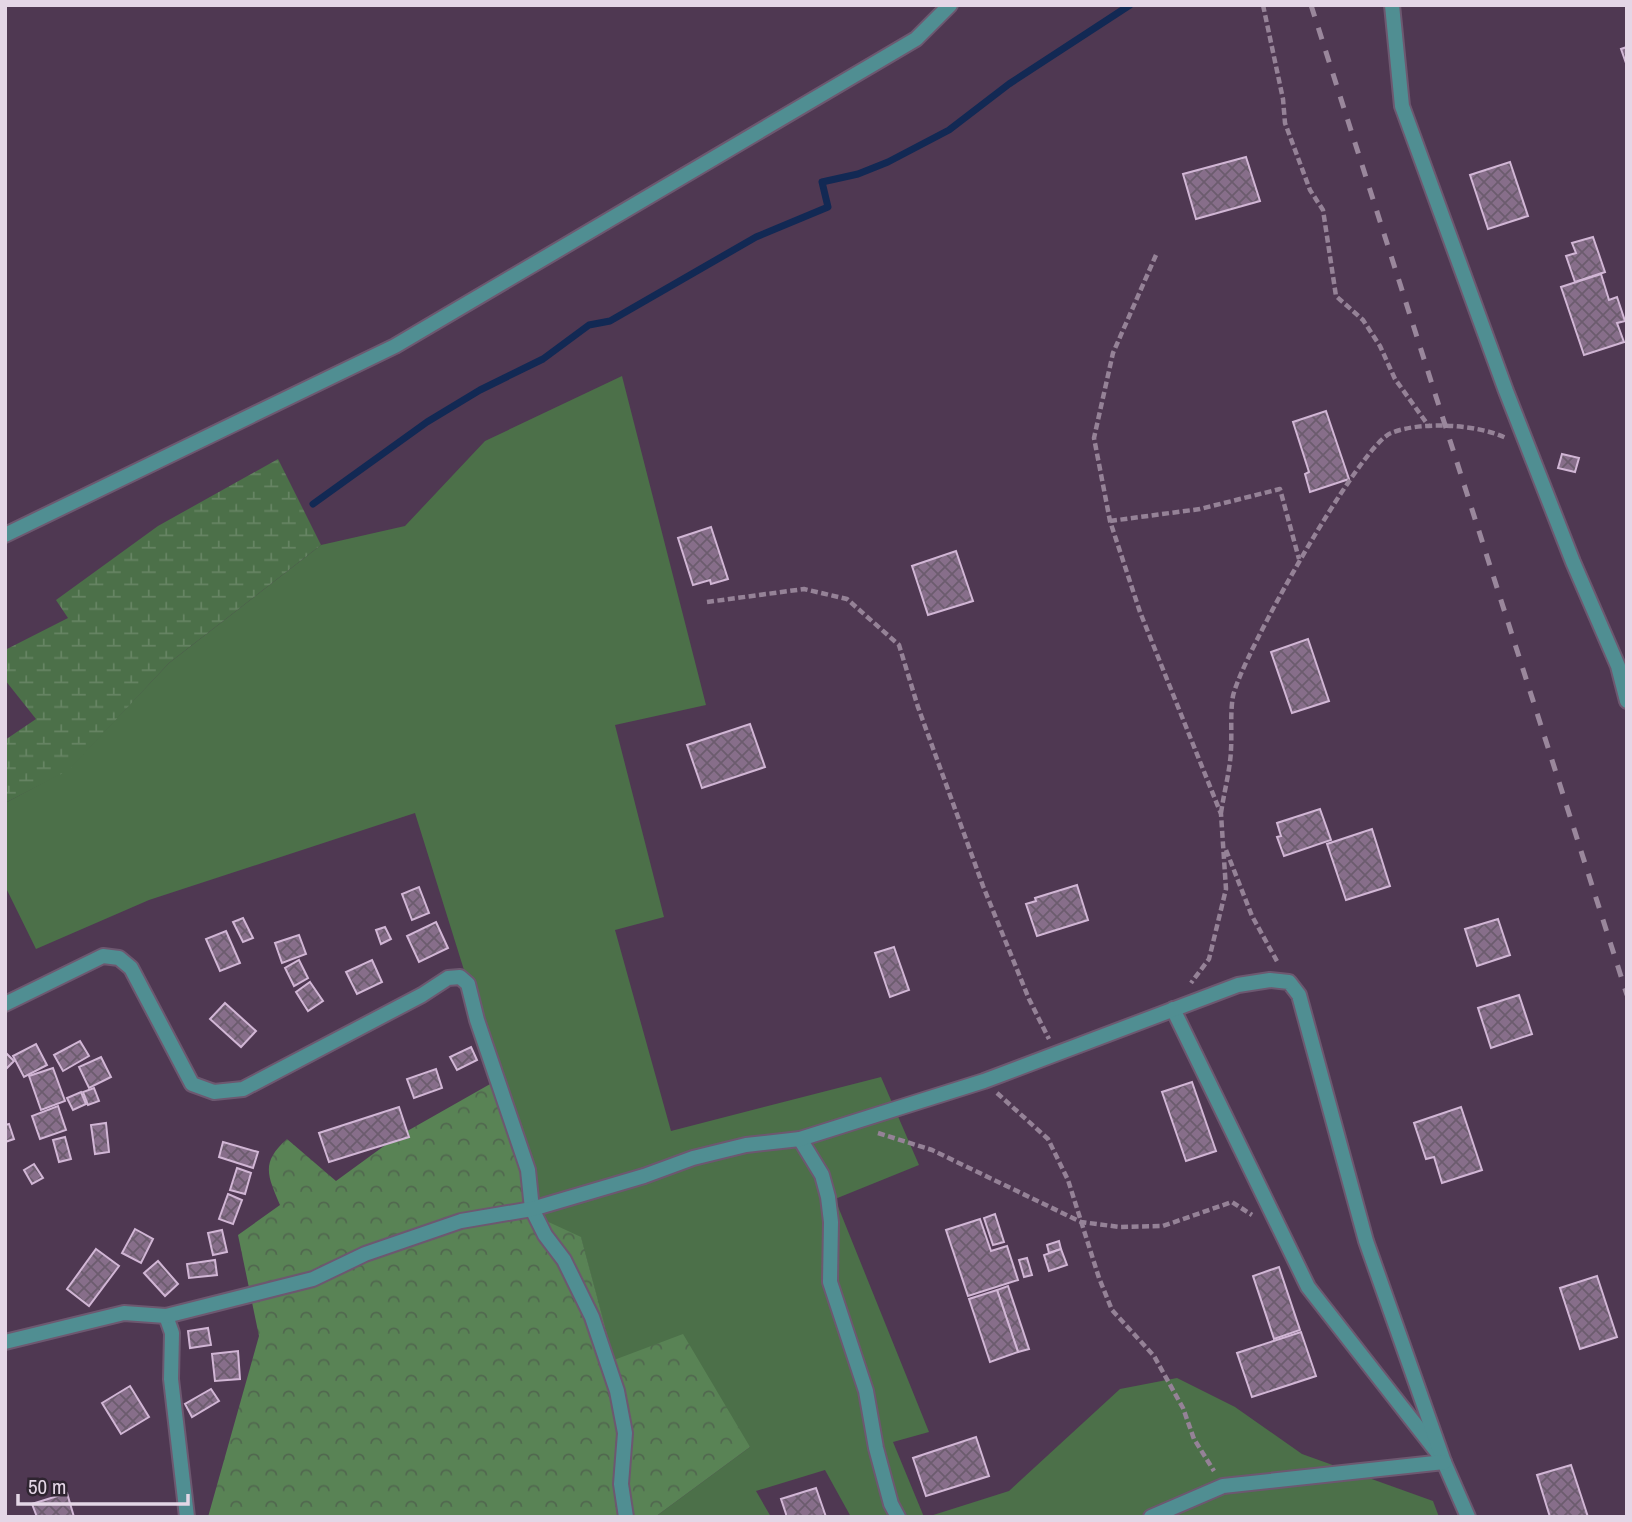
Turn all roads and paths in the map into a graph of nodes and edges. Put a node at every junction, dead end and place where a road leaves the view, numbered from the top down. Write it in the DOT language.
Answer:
graph roads {
  1 [pos="950,5"];
  2 [pos="1263,5"];
  3 [pos="1392,5"];
  4 [pos="1156,255"];
  5 [pos="1428,425"];
  6 [pos="1529,449"];
  7 [pos="1110,521"];
  8 [pos="5,535"];
  9 [pos="1300,560"];
  10 [pos="707,602"];
  11 [pos="1627,701"];
  12 [pos="1221,814"];
  13 [pos="1223,844"];
  14 [pos="1289,982"];
  15 [pos="5,1003"];
  16 [pos="1173,1009"];
  17 [pos="1056,1052"];
  18 [pos="984,1081"];
  19 [pos="851,1123"];
  20 [pos="800,1139"];
  21 [pos="532,1209"];
  22 [pos="1255,1219"];
  23 [pos="1081,1222"];
  24 [pos="166,1316"];
  25 [pos="5,1342"];
  26 [pos="1444,1462"];
  27 [pos="1223,1486"];
  28 [pos="187,1517"];
  29 [pos="626,1517"];
  30 [pos="898,1517"];
  31 [pos="1151,1517"];
  32 [pos="1468,1517"];
  1 -- 8 [label="street"];
  2 -- 5 [label="path"];
  3 -- 6 [label="street"];
  4 -- 7 [label="path"];
  5 -- 6 [label="path"];
  5 -- 9 [label="path"];
  6 -- 11 [label="street"];
  7 -- 9 [label="path"];
  7 -- 12 [label="path"];
  9 -- 12 [label="path"];
  10 -- 17 [label="path"];
  12 -- 13 [label="path"];
  13 -- 14 [label="path"];
  13 -- 16 [label="path"];
  14 -- 16 [label="street"];
  14 -- 26 [label="street"];
  15 -- 21 [label="street"];
  16 -- 17 [label="street"];
  16 -- 26 [label="street"];
  17 -- 18 [label="street"];
  18 -- 19 [label="street"];
  18 -- 23 [label="path"];
  19 -- 20 [label="street"];
  19 -- 23 [label="path"];
  20 -- 21 [label="street"];
  20 -- 30 [label="street"];
  21 -- 24 [label="street"];
  21 -- 29 [label="street"];
  22 -- 23 [label="path"];
  23 -- 27 [label="path"];
  24 -- 25 [label="street"];
  24 -- 28 [label="street"];
  26 -- 27 [label="street"];
  26 -- 32 [label="street"];
  27 -- 31 [label="street"];
}
